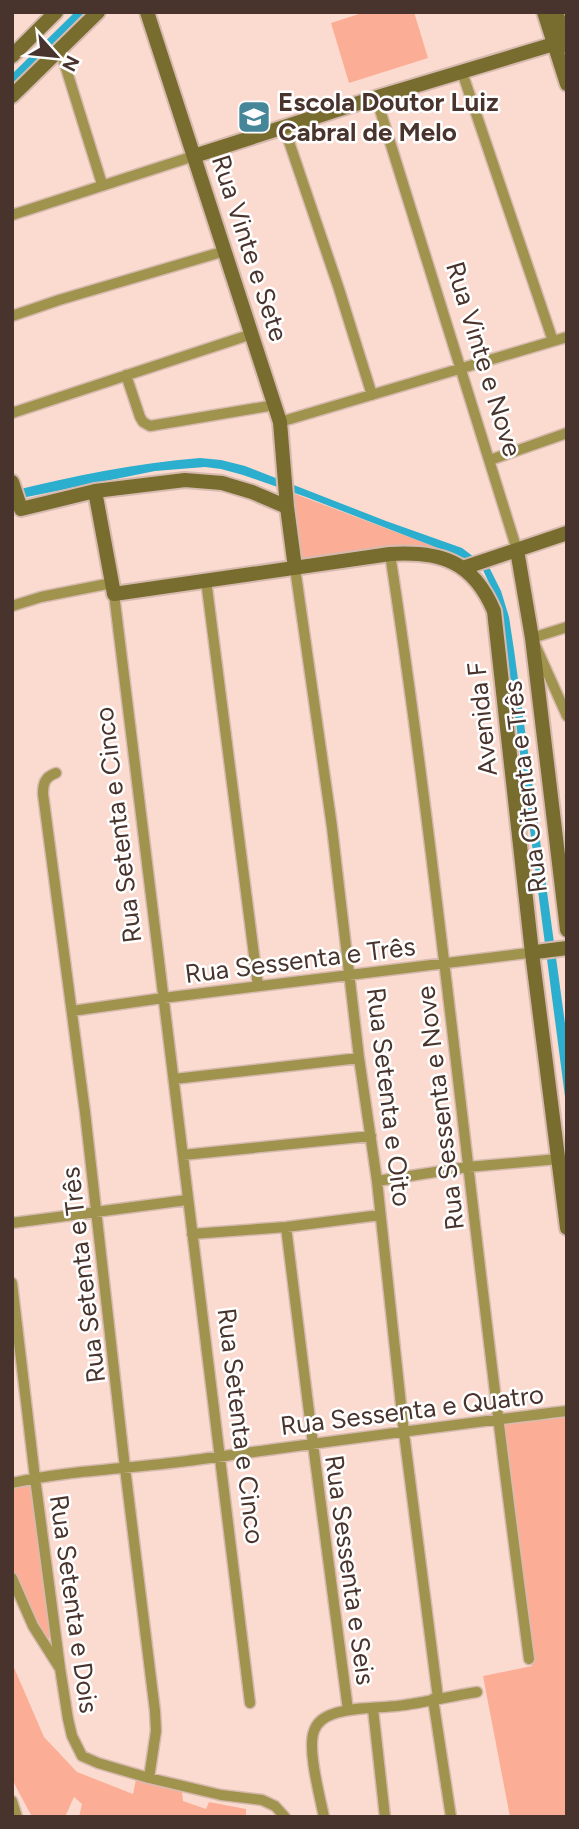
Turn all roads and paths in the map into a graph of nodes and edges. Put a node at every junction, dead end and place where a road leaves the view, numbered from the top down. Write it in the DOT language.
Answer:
graph roads {
  1 [pos="98,12"];
  2 [pos="147,12"];
  3 [pos="544,12"];
  4 [pos="556,12"];
  5 [pos="53,13"];
  6 [pos="563,43"];
  7 [pos="60,49"];
  8 [pos="12,56"];
  9 [pos="462,72"];
  10 [pos="567,84"];
  11 [pos="12,96"];
  12 [pos="376,97"];
  13 [pos="284,127"];
  14 [pos="194,156"];
  15 [pos="102,184"];
  16 [pos="12,215"];
  17 [pos="225,251"];
  18 [pos="12,316"];
  19 [pos="252,334"];
  20 [pos="567,337"];
  21 [pos="553,341"];
  22 [pos="461,369"];
  23 [pos="126,375"];
  24 [pos="372,395"];
  25 [pos="275,405"];
  26 [pos="12,413"];
  27 [pos="281,422"];
  28 [pos="567,433"];
  29 [pos="490,460"];
  30 [pos="13,485"];
  31 [pos="95,491"];
  32 [pos="287,505"];
  33 [pos="18,509"];
  34 [pos="567,533"];
  35 [pos="517,550"];
  36 [pos="390,554"];
  37 [pos="467,566"];
  38 [pos="295,568"];
  39 [pos="206,580"];
  40 [pos="113,589"];
  41 [pos="12,606"];
  42 [pos="567,627"];
  43 [pos="533,638"];
  44 [pos="567,716"];
  45 [pos="56,773"];
  46 [pos="567,930"];
  47 [pos="564,949"];
  48 [pos="534,952"];
  49 [pos="444,964"];
  50 [pos="349,976"];
  51 [pos="258,986"];
  52 [pos="163,998"];
  53 [pos="72,1011"];
  54 [pos="359,1058"];
  55 [pos="174,1079"];
  56 [pos="371,1136"];
  57 [pos="183,1155"];
  58 [pos="558,1159"];
  59 [pos="468,1167"];
  60 [pos="377,1181"];
  61 [pos="187,1200"];
  62 [pos="97,1212"];
  63 [pos="380,1215"];
  64 [pos="12,1223"];
  65 [pos="286,1227"];
  66 [pos="567,1228"];
  67 [pos="192,1234"];
  68 [pos="12,1283"];
  69 [pos="567,1411"];
  70 [pos="499,1419"];
  71 [pos="404,1433"];
  72 [pos="313,1444"];
  73 [pos="220,1457"];
  74 [pos="125,1468"];
  75 [pos="35,1478"];
  76 [pos="12,1483"];
  77 [pos="12,1578"];
  78 [pos="529,1659"];
  79 [pos="60,1668"];
  80 [pos="477,1692"];
  81 [pos="436,1699"];
  82 [pos="250,1703"];
  83 [pos="373,1709"];
  84 [pos="348,1710"];
  85 [pos="149,1778"];
  86 [pos="12,1801"];
  87 [pos="19,1816"];
  88 [pos="285,1817"];
  89 [pos="324,1817"];
  90 [pos="385,1817"];
  91 [pos="451,1817"];
  1 -- 7 [label="street"];
  2 -- 14 [label="street, Rua Vinte e Sete"];
  3 -- 6 [label="street"];
  4 -- 6 [label="street"];
  5 -- 8 [label="street"];
  6 -- 9 [label="street"];
  6 -- 10 [label="street"];
  7 -- 11 [label="street"];
  7 -- 15 [label="street"];
  9 -- 12 [label="street"];
  9 -- 21 [label="street"];
  12 -- 13 [label="street"];
  12 -- 22 [label="street, Rua Vinte e Nove"];
  13 -- 14 [label="street"];
  13 -- 24 [label="street"];
  14 -- 15 [label="street"];
  14 -- 17 [label="street, Rua Vinte e Sete"];
  15 -- 16 [label="street"];
  17 -- 18 [label="street"];
  17 -- 19 [label="street, Rua Vinte e Sete"];
  19 -- 23 [label="street"];
  19 -- 25 [label="street, Rua Vinte e Sete"];
  20 -- 21 [label="street"];
  21 -- 22 [label="street"];
  22 -- 24 [label="street"];
  22 -- 29 [label="street, Rua Vinte e Nove"];
  23 -- 25 [label="street"];
  23 -- 26 [label="street"];
  24 -- 27 [label="street"];
  25 -- 27 [label="street, Rua Vinte e Sete"];
  27 -- 32 [label="street, Rua Vinte e Sete"];
  28 -- 29 [label="street"];
  29 -- 35 [label="street, Rua Vinte e Nove"];
  30 -- 33 [label="street"];
  31 -- 32 [label="street"];
  31 -- 33 [label="street"];
  31 -- 40 [label="street, Rua Setenta e Cinco"];
  32 -- 38 [label="street, Rua Setenta e Oito"];
  34 -- 35 [label="street"];
  35 -- 37 [label="street"];
  35 -- 43 [label="street, Rua Vinte e Nove"];
  36 -- 37 [label="street, Avenida F"];
  36 -- 38 [label="street, Avenida F"];
  36 -- 49 [label="street, Rua Sessenta e Nove"];
  37 -- 48 [label="street, Avenida F"];
  38 -- 39 [label="street, Avenida F"];
  38 -- 50 [label="street, Rua Setenta e Oito"];
  39 -- 40 [label="street, Avenida F"];
  39 -- 51 [label="street"];
  40 -- 41 [label="street, Avenida F"];
  40 -- 52 [label="street, Rua Setenta e Cinco"];
  42 -- 43 [label="street"];
  43 -- 44 [label="street"];
  43 -- 46 [label="street, Rua Oitenta e Três"];
  45 -- 53 [label="street, Rua Setenta e Três"];
  47 -- 48 [label="street"];
  48 -- 49 [label="street, Rua Sessenta e Três"];
  48 -- 58 [label="street, Avenida F"];
  49 -- 50 [label="street, Rua Sessenta e Três"];
  49 -- 59 [label="street, Rua Sessenta e Nove"];
  50 -- 51 [label="street, Rua Sessenta e Três"];
  50 -- 54 [label="street, Rua Setenta e Oito"];
  51 -- 52 [label="street, Rua Sessenta e Três"];
  52 -- 53 [label="street, Rua Sessenta e Três"];
  52 -- 55 [label="street, Rua Setenta e Cinco"];
  53 -- 62 [label="street, Rua Setenta e Três"];
  54 -- 55 [label="street"];
  54 -- 56 [label="street, Rua Setenta e Oito"];
  55 -- 57 [label="street, Rua Setenta e Cinco"];
  56 -- 57 [label="street"];
  56 -- 60 [label="street, Rua Setenta e Oito"];
  57 -- 61 [label="street, Rua Setenta e Cinco"];
  58 -- 59 [label="street"];
  58 -- 66 [label="street, Avenida F"];
  59 -- 60 [label="street"];
  59 -- 70 [label="street, Rua Sessenta e Nove"];
  60 -- 63 [label="street, Rua Setenta e Oito"];
  61 -- 62 [label="street"];
  61 -- 67 [label="street, Rua Setenta e Cinco"];
  62 -- 64 [label="street"];
  62 -- 74 [label="street, Rua Setenta e Três"];
  63 -- 65 [label="street"];
  63 -- 71 [label="street, Rua Setenta e Oito"];
  65 -- 67 [label="street"];
  65 -- 72 [label="street, Rua Sessenta e Seis"];
  67 -- 73 [label="street, Rua Setenta e Cinco"];
  68 -- 75 [label="street, Rua Setenta e Dois"];
  69 -- 70 [label="street, Rua Sessenta e Quatro"];
  70 -- 71 [label="street, Rua Sessenta e Quatro"];
  70 -- 78 [label="street, Rua Sessenta e Nove"];
  71 -- 72 [label="street, Rua Sessenta e Quatro"];
  71 -- 81 [label="street, Rua Setenta e Oito"];
  72 -- 73 [label="street, Rua Sessenta e Quatro"];
  72 -- 84 [label="street, Rua Sessenta e Seis"];
  73 -- 74 [label="street, Rua Sessenta e Quatro"];
  73 -- 82 [label="street, Rua Setenta e Cinco"];
  74 -- 75 [label="street, Rua Sessenta e Quatro"];
  74 -- 85 [label="street, Rua Setenta e Três"];
  75 -- 76 [label="street, Rua Sessenta e Quatro"];
  75 -- 79 [label="street, Rua Setenta e Dois"];
  77 -- 79 [label="street"];
  79 -- 85 [label="street, Rua Setenta e Dois"];
  80 -- 81 [label="street"];
  81 -- 83 [label="street"];
  81 -- 91 [label="street, Rua Setenta e Oito"];
  83 -- 84 [label="street"];
  83 -- 90 [label="street"];
  84 -- 89 [label="street"];
  85 -- 88 [label="street, Rua Setenta e Dois"];
  86 -- 87 [label="street"];
}
